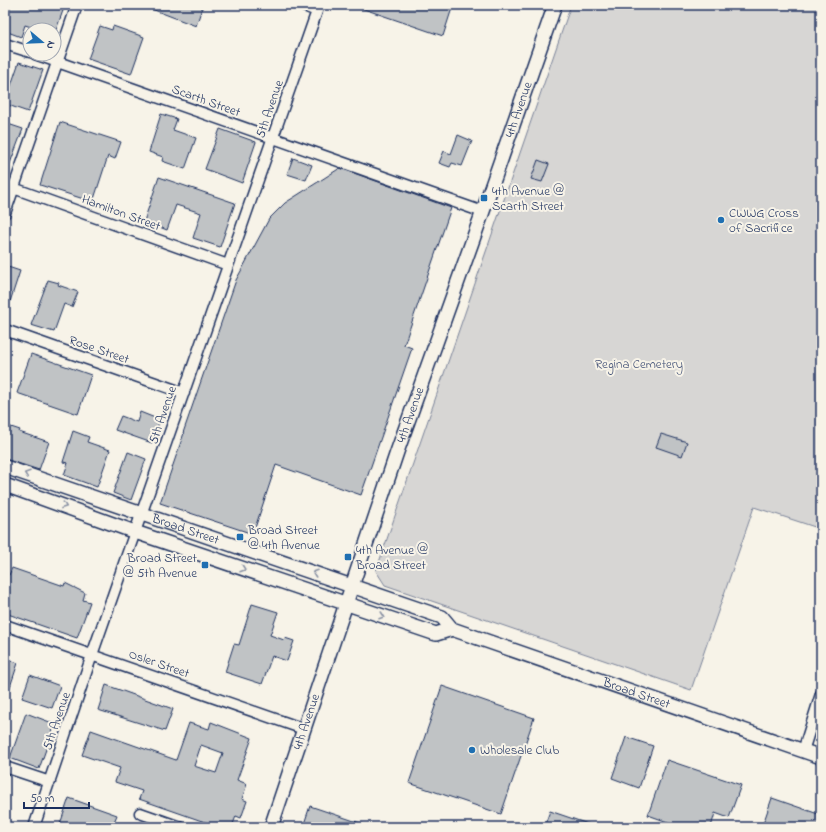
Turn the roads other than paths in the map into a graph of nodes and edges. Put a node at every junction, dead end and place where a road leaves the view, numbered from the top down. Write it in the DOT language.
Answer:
graph roads {
  1 [pos="77,5"];
  2 [pos="301,5"];
  3 [pos="555,5"];
  4 [pos="5,44"];
  5 [pos="22,49"];
  6 [pos="62,50"];
  7 [pos="58,62"];
  8 [pos="273,139"];
  9 [pos="9,187"];
  10 [pos="483,212"];
  11 [pos="5,213"];
  12 [pos="228,265"];
  13 [pos="5,330"];
  14 [pos="184,393"];
  15 [pos="5,467"];
  16 [pos="5,485"];
  17 [pos="141,514"];
  18 [pos="135,532"];
  19 [pos="352,585"];
  20 [pos="346,603"];
  21 [pos="5,625"];
  22 [pos="452,629"];
  23 [pos="92,655"];
  24 [pos="821,694"];
  25 [pos="304,728"];
  26 [pos="803,750"];
  27 [pos="821,757"];
  28 [pos="5,767"];
  29 [pos="50,782"];
  30 [pos="140,813"];
  31 [pos="34,827"];
  32 [pos="180,827"];
  33 [pos="271,827"];
  1 -- 6 [label="street"];
  2 -- 8 [label="street, 5th Avenue"];
  3 -- 10 [label="main road, 4th Avenue"];
  4 -- 5 [label="street"];
  7 -- 8 [label="street, Scarth Street"];
  7 -- 9 [label="street"];
  8 -- 10 [label="street, Scarth Street"];
  8 -- 12 [label="street, 5th Avenue"];
  9 -- 11 [label="street"];
  9 -- 12 [label="street, Hamilton Street"];
  10 -- 19 [label="main road, 4th Avenue"];
  12 -- 14 [label="street, 5th Avenue"];
  13 -- 14 [label="street, Rose Street"];
  14 -- 17 [label="street, 5th Avenue"];
  17 -- 15 [label="main road, Broad Street, one-way"];
  16 -- 18 [label="main road, Broad Street, one-way"];
  17 -- 18 [label="street, 5th Avenue"];
  19 -- 17 [label="main road, Broad Street, one-way"];
  18 -- 20 [label="main road, Broad Street, one-way"];
  18 -- 23 [label="street, 5th Avenue"];
  19 -- 20 [label="main road, 4th Avenue"];
  19 -- 22 [label="main road, Broad Street"];
  20 -- 22 [label="main road, Broad Street, one-way"];
  20 -- 25 [label="main road, 4th Avenue"];
  21 -- 23 [label="street, Osler Street"];
  22 -- 26 [label="main road, Broad Street"];
  23 -- 25 [label="street, Osler Street"];
  23 -- 29 [label="street, 5th Avenue"];
  24 -- 26 [label="street"];
  25 -- 33 [label="main road, 4th Avenue"];
  26 -- 27 [label="main road, Broad Street"];
  28 -- 29 [label="street"];
  29 -- 31 [label="street, 5th Avenue"];
  30 -- 32 [label="street"];
}
